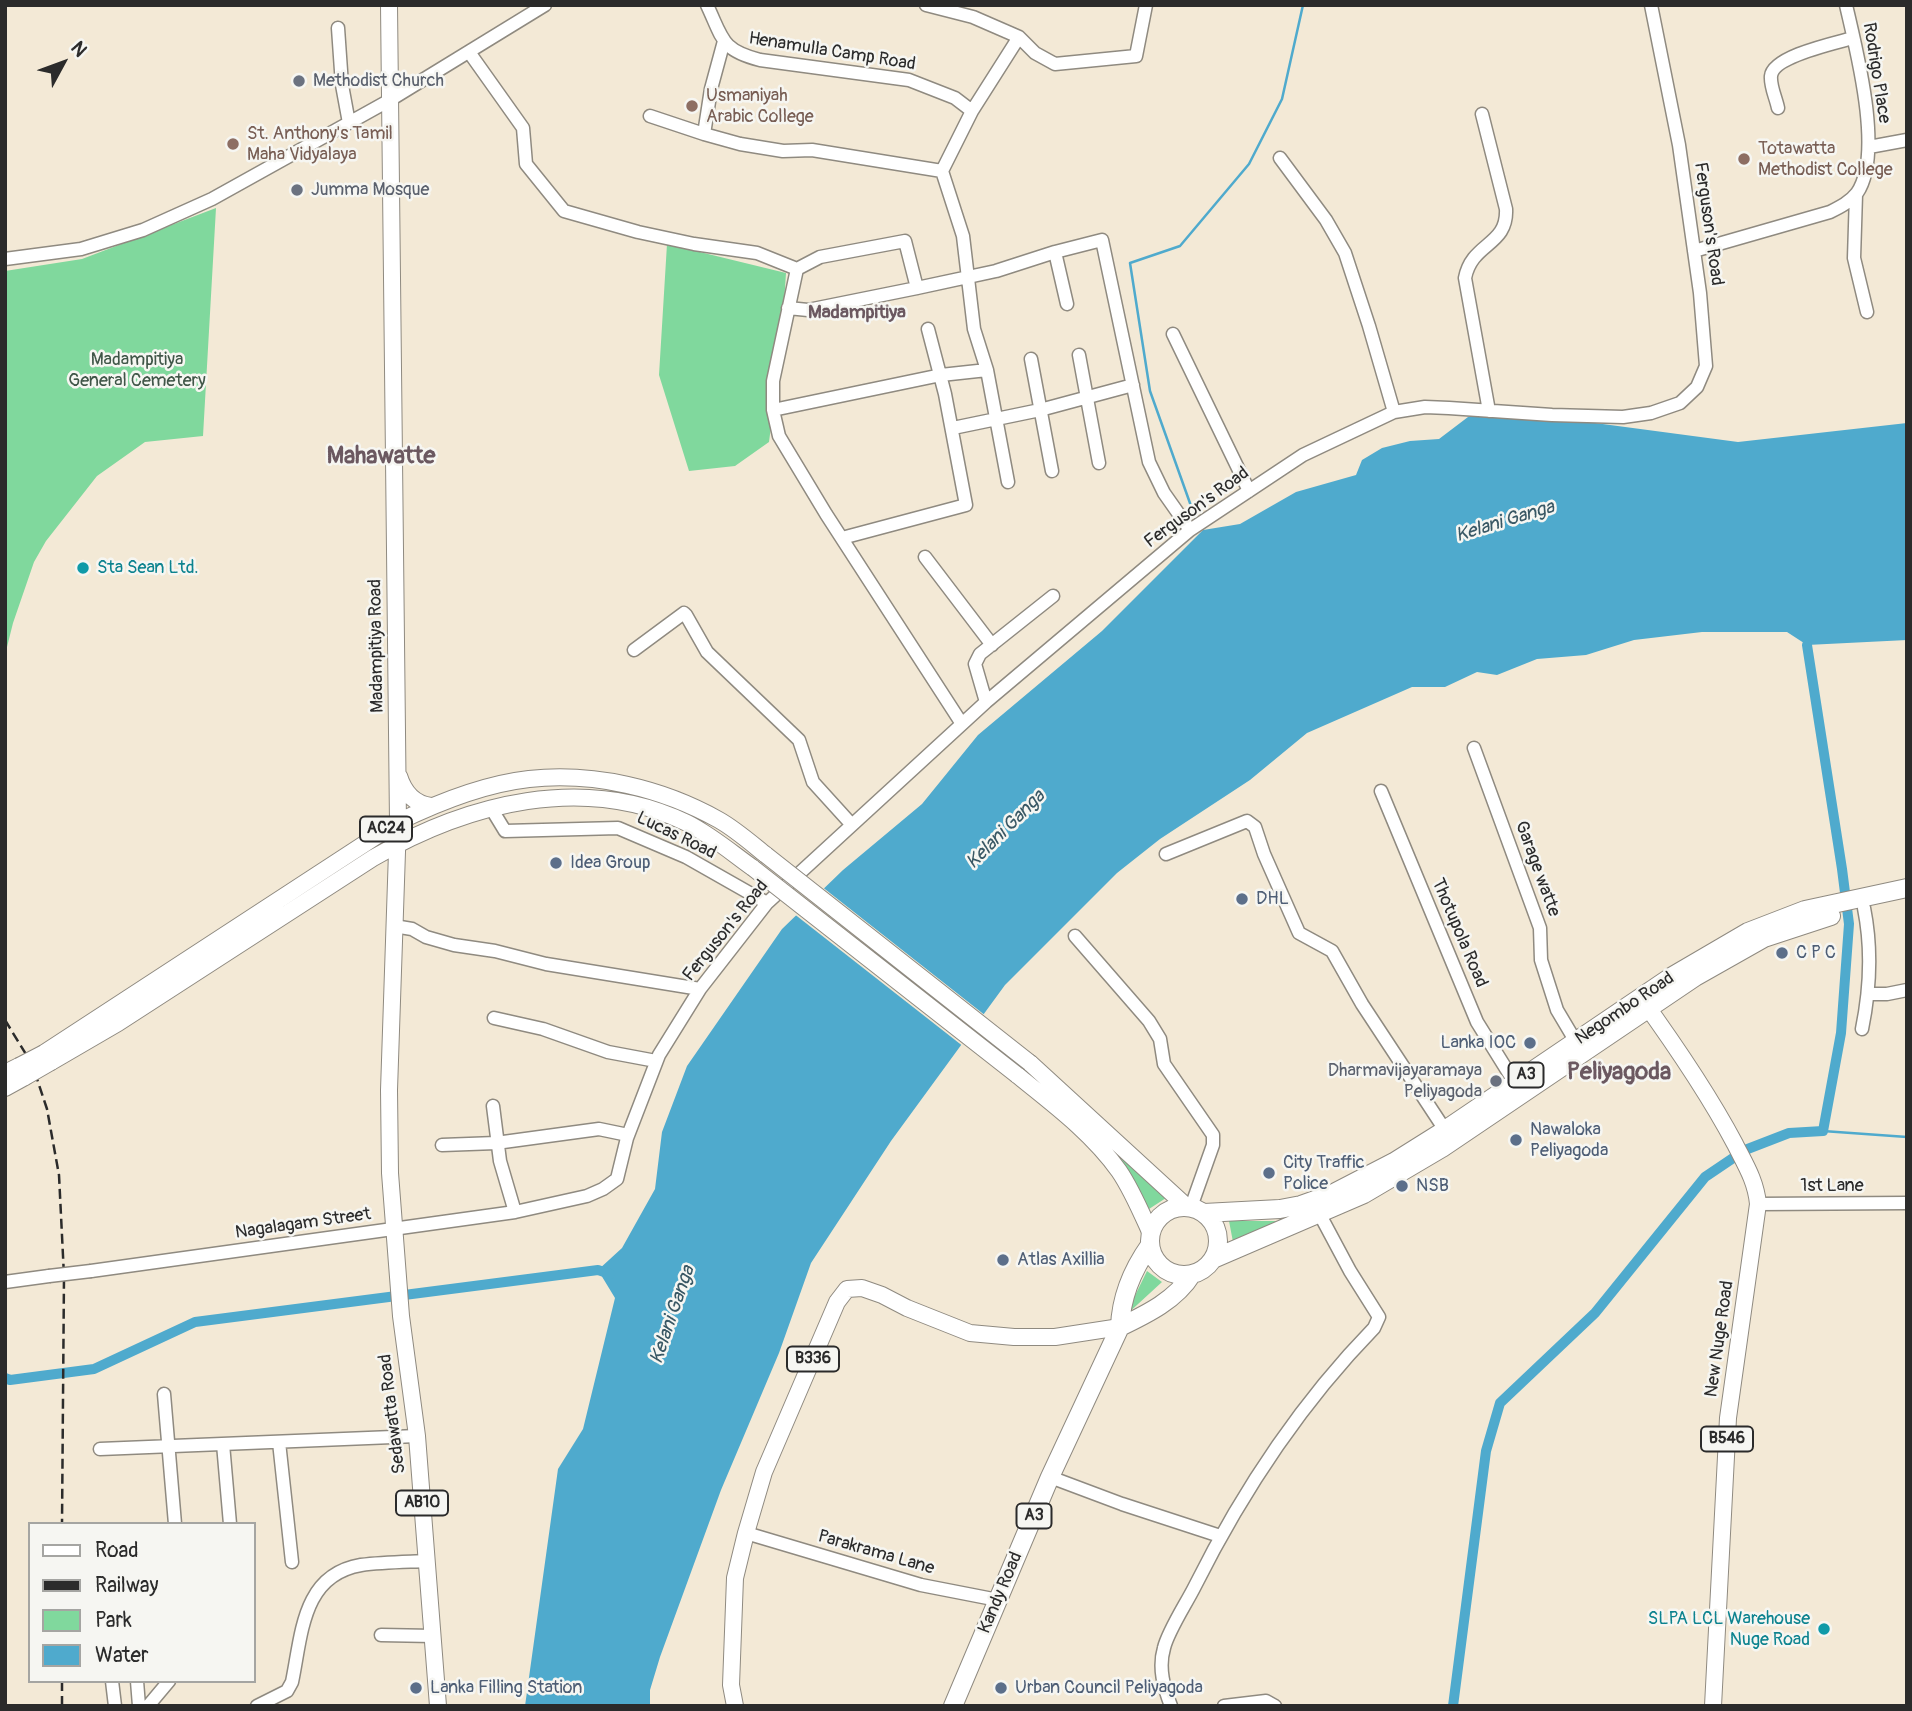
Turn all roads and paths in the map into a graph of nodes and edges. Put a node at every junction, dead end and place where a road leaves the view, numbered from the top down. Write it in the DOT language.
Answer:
graph roads {
  1 [pos="389,5"];
  2 [pos="545,5"];
  3 [pos="707,5"];
  4 [pos="926,5"];
  5 [pos="1146,5"];
  6 [pos="1651,5"];
  7 [pos="1846,5"];
  8 [pos="338,27"];
  9 [pos="1019,37"];
  10 [pos="1853,38"];
  11 [pos="724,41"];
  12 [pos="470,52"];
  13 [pos="390,100"];
  14 [pos="1778,108"];
  15 [pos="972,111"];
  16 [pos="1482,114"];
  17 [pos="650,116"];
  18 [pos="349,123"];
  19 [pos="704,134"];
  20 [pos="1907,141"];
  21 [pos="1869,147"];
  22 [pos="1280,158"];
  23 [pos="942,172"];
  24 [pos="1856,194"];
  25 [pos="1055,251"];
  26 [pos="1694,251"];
  27 [pos="5,258"];
  28 [pos="797,269"];
  29 [pos="967,277"];
  30 [pos="917,288"];
  31 [pos="1067,303"];
  32 [pos="788,308"];
  33 [pos="1867,312"];
  34 [pos="928,329"];
  35 [pos="1173,334"];
  36 [pos="1079,355"];
  37 [pos="1031,359"];
  38 [pos="987,370"];
  39 [pos="941,374"];
  40 [pos="1133,386"];
  41 [pos="1087,398"];
  42 [pos="774,410"];
  43 [pos="1040,410"];
  44 [pos="1489,411"];
  45 [pos="1394,412"];
  46 [pos="996,419"];
  47 [pos="953,429"];
  48 [pos="1099,463"];
  49 [pos="1052,471"];
  50 [pos="1008,482"];
  51 [pos="1249,491"];
  52 [pos="1190,530"];
  53 [pos="842,538"];
  54 [pos="925,557"];
  55 [pos="1054,596"];
  56 [pos="992,645"];
  57 [pos="634,650"];
  58 [pos="986,702"];
  59 [pos="962,724"];
  60 [pos="1474,748"];
  61 [pos="398,770"];
  62 [pos="1381,791"];
  63 [pos="431,806"];
  64 [pos="491,808"];
  65 [pos="398,822"];
  66 [pos="852,825"];
  67 [pos="397,844"];
  68 [pos="1166,854"];
  69 [pos="373,858"];
  70 [pos="397,871"];
  71 [pos="1907,888"];
  72 [pos="1907,900"];
  73 [pos="767,903"];
  74 [pos="1861,905"];
  75 [pos="394,926"];
  76 [pos="1075,936"];
  77 [pos="699,989"];
  78 [pos="1907,990"];
  79 [pos="1869,995"];
  80 [pos="1645,1003"];
  81 [pos="494,1018"];
  82 [pos="1863,1029"];
  83 [pos="1576,1042"];
  84 [pos="47,1057"];
  85 [pos="656,1061"];
  86 [pos="17,1072"];
  87 [pos="1515,1083"];
  88 [pos="5,1088"];
  89 [pos="493,1106"];
  90 [pos="1445,1130"];
  91 [pos="628,1135"];
  92 [pos="496,1143"];
  93 [pos="442,1145"];
  94 [pos="603,1189"];
  95 [pos="1907,1203"];
  96 [pos="1758,1204"];
  97 [pos="1194,1209"];
  98 [pos="515,1212"];
  99 [pos="1319,1213"];
  100 [pos="394,1230"];
  101 [pos="1150,1240"];
  102 [pos="1213,1259"];
  103 [pos="1192,1274"];
  104 [pos="5,1282"];
  105 [pos="399,1293"];
  106 [pos="1120,1327"];
  107 [pos="163,1394"];
  108 [pos="417,1436"];
  109 [pos="279,1442"];
  110 [pos="222,1444"];
  111 [pos="169,1446"];
  112 [pos="100,1449"];
  113 [pos="1050,1477"];
  114 [pos="175,1522"];
  115 [pos="230,1522"];
  116 [pos="746,1533"];
  117 [pos="1220,1536"];
  118 [pos="427,1561"];
  119 [pos="292,1562"];
  120 [pos="998,1600"];
  121 [pos="381,1635"];
  122 [pos="433,1636"];
  123 [pos="112,1683"];
  124 [pos="137,1683"];
  125 [pos="167,1683"];
  126 [pos="115,1706"];
  127 [pos="139,1706"];
  128 [pos="148,1706"];
  129 [pos="257,1706"];
  130 [pos="438,1706"];
  131 [pos="736,1706"];
  132 [pos="953,1706"];
  133 [pos="1171,1706"];
  134 [pos="1224,1706"];
  135 [pos="1275,1706"];
  136 [pos="1713,1706"];
  1 -- 13 [label="main road, Madampitiya Road"];
  2 -- 12 [label="street"];
  3 -- 11 [label="street, Henamulla Camp Road"];
  4 -- 9 [label="street"];
  5 -- 9 [label="street"];
  6 -- 26 [label="street, Ferguson's Road"];
  7 -- 10 [label="street, Rodrigo Place"];
  8 -- 18 [label="street"];
  9 -- 15 [label="street"];
  10 -- 14 [label="street"];
  10 -- 21 [label="street, Rodrigo Place"];
  11 -- 15 [label="street, Henamulla Camp Road"];
  11 -- 19 [label="street"];
  12 -- 13 [label="street"];
  12 -- 28 [label="street"];
  13 -- 18 [label="street"];
  13 -- 61 [label="main road, Madampitiya Road"];
  15 -- 23 [label="street"];
  16 -- 44 [label="street"];
  17 -- 19 [label="street"];
  18 -- 27 [label="street"];
  19 -- 23 [label="street"];
  20 -- 21 [label="street"];
  21 -- 24 [label="street, Rodrigo Place"];
  22 -- 45 [label="street"];
  23 -- 29 [label="street"];
  24 -- 26 [label="street"];
  24 -- 33 [label="street"];
  25 -- 29 [label="street"];
  25 -- 31 [label="street"];
  25 -- 40 [label="street"];
  26 -- 44 [label="street, Ferguson's Road"];
  28 -- 30 [label="street"];
  28 -- 32 [label="street"];
  29 -- 30 [label="street"];
  29 -- 38 [label="street"];
  30 -- 32 [label="street"];
  32 -- 42 [label="street"];
  34 -- 39 [label="street"];
  35 -- 51 [label="street"];
  36 -- 41 [label="street"];
  37 -- 43 [label="street"];
  38 -- 39 [label="street"];
  38 -- 46 [label="street"];
  39 -- 42 [label="street"];
  39 -- 47 [label="street"];
  40 -- 41 [label="street"];
  40 -- 52 [label="street"];
  41 -- 43 [label="street"];
  41 -- 48 [label="street"];
  42 -- 53 [label="street"];
  43 -- 46 [label="street"];
  43 -- 49 [label="street"];
  44 -- 45 [label="street, Ferguson's Road"];
  45 -- 51 [label="street, Ferguson's Road"];
  46 -- 47 [label="street"];
  46 -- 50 [label="street"];
  47 -- 53 [label="street"];
  51 -- 52 [label="street, Ferguson's Road"];
  52 -- 58 [label="street, Ferguson's Road"];
  53 -- 59 [label="street"];
  54 -- 56 [label="street"];
  55 -- 56 [label="street"];
  56 -- 58 [label="street"];
  57 -- 66 [label="street"];
  58 -- 59 [label="street, Ferguson's Road"];
  59 -- 66 [label="street, Ferguson's Road"];
  60 -- 83 [label="street, Garage watte"];
  61 -- 63 [label="main road"];
  61 -- 65 [label="main road, Madampitiya Road"];
  62 -- 87 [label="street, Thotupola Road"];
  63 -- 65 [label="main road, AC24"];
  63 -- 97 [label="main road, AC24, bridge"];
  64 -- 67 [label="main road, AC24"];
  64 -- 73 [label="street, Lucas Road"];
  64 -- 101 [label="main road, AC24, bridge"];
  65 -- 67 [label="main road, Madampitiya Road / AB10"];
  65 -- 84 [label="main road, AC24"];
  66 -- 73 [label="street, Ferguson's Road"];
  67 -- 69 [label="main road, AC24"];
  67 -- 70 [label="main road, Madampitiya Road / AB10"];
  68 -- 90 [label="street"];
  69 -- 70 [label="main road"];
  69 -- 84 [label="main road, AC24"];
  70 -- 75 [label="main road, Madampitiya Road / AB10"];
  71 -- 74 [label="highway, Negombo Road / A3"];
  72 -- 74 [label="highway, Negombo Road / A3"];
  73 -- 77 [label="street, Ferguson's Road"];
  74 -- 79 [label="street"];
  74 -- 80 [label="highway, Negombo Road / A3"];
  75 -- 77 [label="street"];
  75 -- 100 [label="main road, Madampitiya Road / AB10"];
  76 -- 97 [label="street"];
  77 -- 85 [label="street, Ferguson's Road"];
  78 -- 79 [label="street"];
  79 -- 82 [label="street"];
  80 -- 83 [label="highway, Negombo Road / A3"];
  80 -- 96 [label="main road, New Nuge Road / B546"];
  80 -- 99 [label="highway, Negombo Road / A3"];
  81 -- 85 [label="street"];
  83 -- 87 [label="highway, Negombo Road / A3"];
  84 -- 86 [label="main road, AC24, bridge"];
  85 -- 91 [label="street, Ferguson's Road"];
  86 -- 88 [label="main road, AC24"];
  87 -- 90 [label="highway, Negombo Road / A3"];
  89 -- 92 [label="street"];
  90 -- 97 [label="highway, Negombo Road / A3"];
  91 -- 92 [label="street"];
  91 -- 94 [label="street, Ferguson's Road"];
  92 -- 93 [label="street"];
  92 -- 98 [label="street"];
  94 -- 98 [label="street, Nagalagam Street"];
  95 -- 96 [label="street, 1st Lane"];
  96 -- 136 [label="main road, New Nuge Road / B546"];
  97 -- 101 [label="highway"];
  97 -- 102 [label="highway"];
  98 -- 100 [label="street, Nagalagam Street"];
  99 -- 102 [label="highway, Negombo Road / A3"];
  99 -- 117 [label="street"];
  100 -- 104 [label="street, Nagalagam Street, bridge"];
  100 -- 105 [label="main road, Madampitiya Road / AB10"];
  101 -- 103 [label="highway"];
  101 -- 106 [label="highway, Kandy Road / A3"];
  102 -- 103 [label="highway"];
  103 -- 106 [label="highway"];
  105 -- 108 [label="main road, Sedawatta Road / AB10"];
  106 -- 113 [label="highway, Kandy Road / A3"];
  106 -- 116 [label="main road, B336"];
  107 -- 111 [label="street"];
  108 -- 109 [label="street"];
  108 -- 118 [label="main road, Sedawatta Road / AB10"];
  109 -- 110 [label="street"];
  109 -- 119 [label="street"];
  110 -- 111 [label="street"];
  110 -- 115 [label="street"];
  111 -- 112 [label="street"];
  111 -- 114 [label="street"];
  113 -- 117 [label="street"];
  113 -- 120 [label="highway, Kandy Road / A3"];
  116 -- 120 [label="street, Parakrama Lane"];
  116 -- 131 [label="main road, B336"];
  117 -- 133 [label="street"];
  118 -- 122 [label="main road, Sedawatta Road / AB10"];
  118 -- 129 [label="street"];
  120 -- 132 [label="highway, Kandy Road / A3"];
  121 -- 122 [label="street"];
  122 -- 130 [label="main road, Sedawatta Road / AB10"];
  123 -- 126 [label="street"];
  124 -- 127 [label="street"];
  125 -- 128 [label="street"];
  134 -- 135 [label="street"];
}
